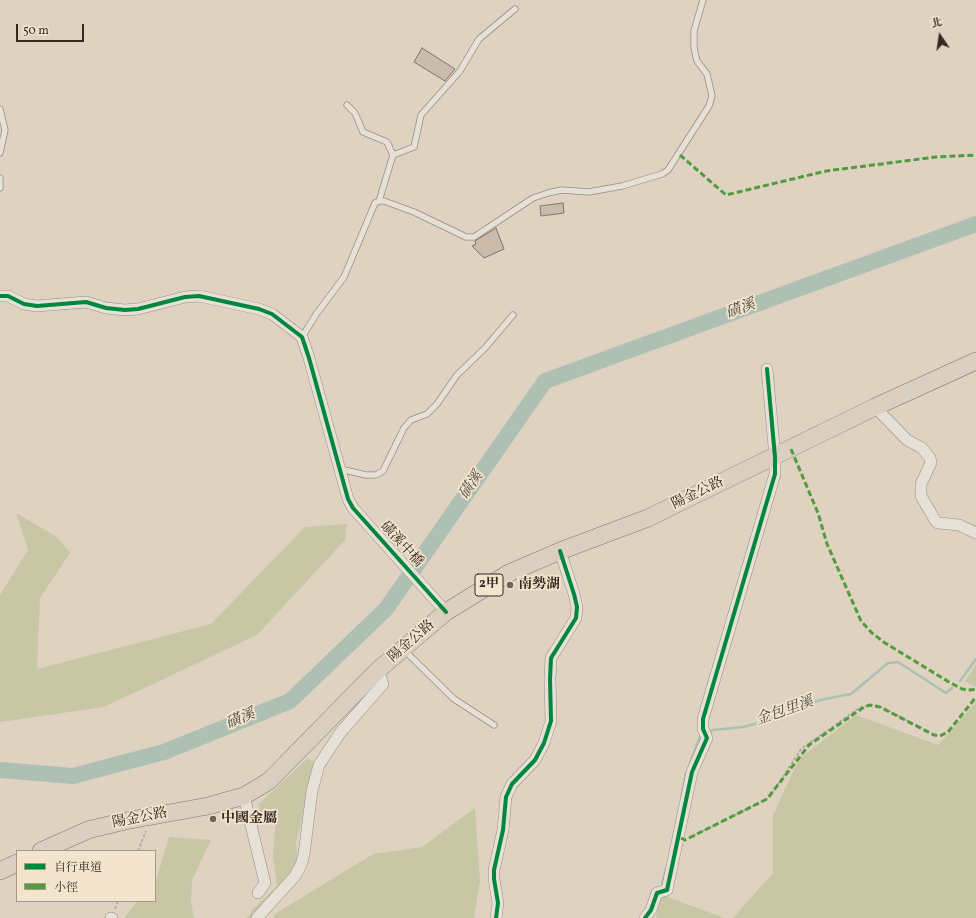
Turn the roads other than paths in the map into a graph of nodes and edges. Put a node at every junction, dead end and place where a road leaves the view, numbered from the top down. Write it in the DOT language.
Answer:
graph roads {
  1 [pos="703,0"];
  2 [pos="515,9"];
  3 [pos="347,105"];
  4 [pos="0,109"];
  5 [pos="0,153"];
  6 [pos="393,155"];
  7 [pos="0,178"];
  8 [pos="0,188"];
  9 [pos="379,201"];
  10 [pos="0,296"];
  11 [pos="513,315"];
  12 [pos="302,337"];
  13 [pos="976,361"];
  14 [pos="767,369"];
  15 [pos="875,407"];
  16 [pos="775,457"];
  17 [pos="339,468"];
  18 [pos="976,533"];
  19 [pos="560,551"];
  20 [pos="446,612"];
  21 [pos="403,649"];
  22 [pos="378,670"];
  23 [pos="494,725"];
  24 [pos="244,796"];
  25 [pos="43,850"];
  26 [pos="16,863"];
  27 [pos="0,871"];
  28 [pos="258,894"];
  29 [pos="257,918"];
  30 [pos="496,918"];
  31 [pos="645,918"];
  1 -- 9 [label="lane"];
  2 -- 6 [label="lane"];
  3 -- 6 [label="lane"];
  4 -- 5 [label="lane"];
  6 -- 9 [label="lane"];
  7 -- 8 [label="lane"];
  9 -- 12 [label="lane"];
  10 -- 12 [label="street"];
  11 -- 17 [label="lane"];
  12 -- 17 [label="street, 磺溪中橋"];
  13 -- 15 [label="main road, 陽金公路 / 2甲"];
  14 -- 16 [label="street"];
  15 -- 16 [label="main road, 陽金公路 / 2甲"];
  15 -- 18 [label="street"];
  16 -- 19 [label="main road, 陽金公路 / 2甲"];
  16 -- 31 [label="street"];
  17 -- 20 [label="street, 磺溪中橋"];
  19 -- 20 [label="main road, 陽金公路 / 2甲"];
  19 -- 30 [label="street"];
  20 -- 21 [label="main road, 陽金公路 / 2甲"];
  21 -- 22 [label="main road, 陽金公路 / 2甲"];
  21 -- 23 [label="lane"];
  22 -- 24 [label="main road, 陽金公路 / 2甲"];
  22 -- 29 [label="street"];
  24 -- 25 [label="main road, 陽金公路 / 2甲"];
  24 -- 28 [label="street"];
  26 -- 27 [label="main road"];
}
